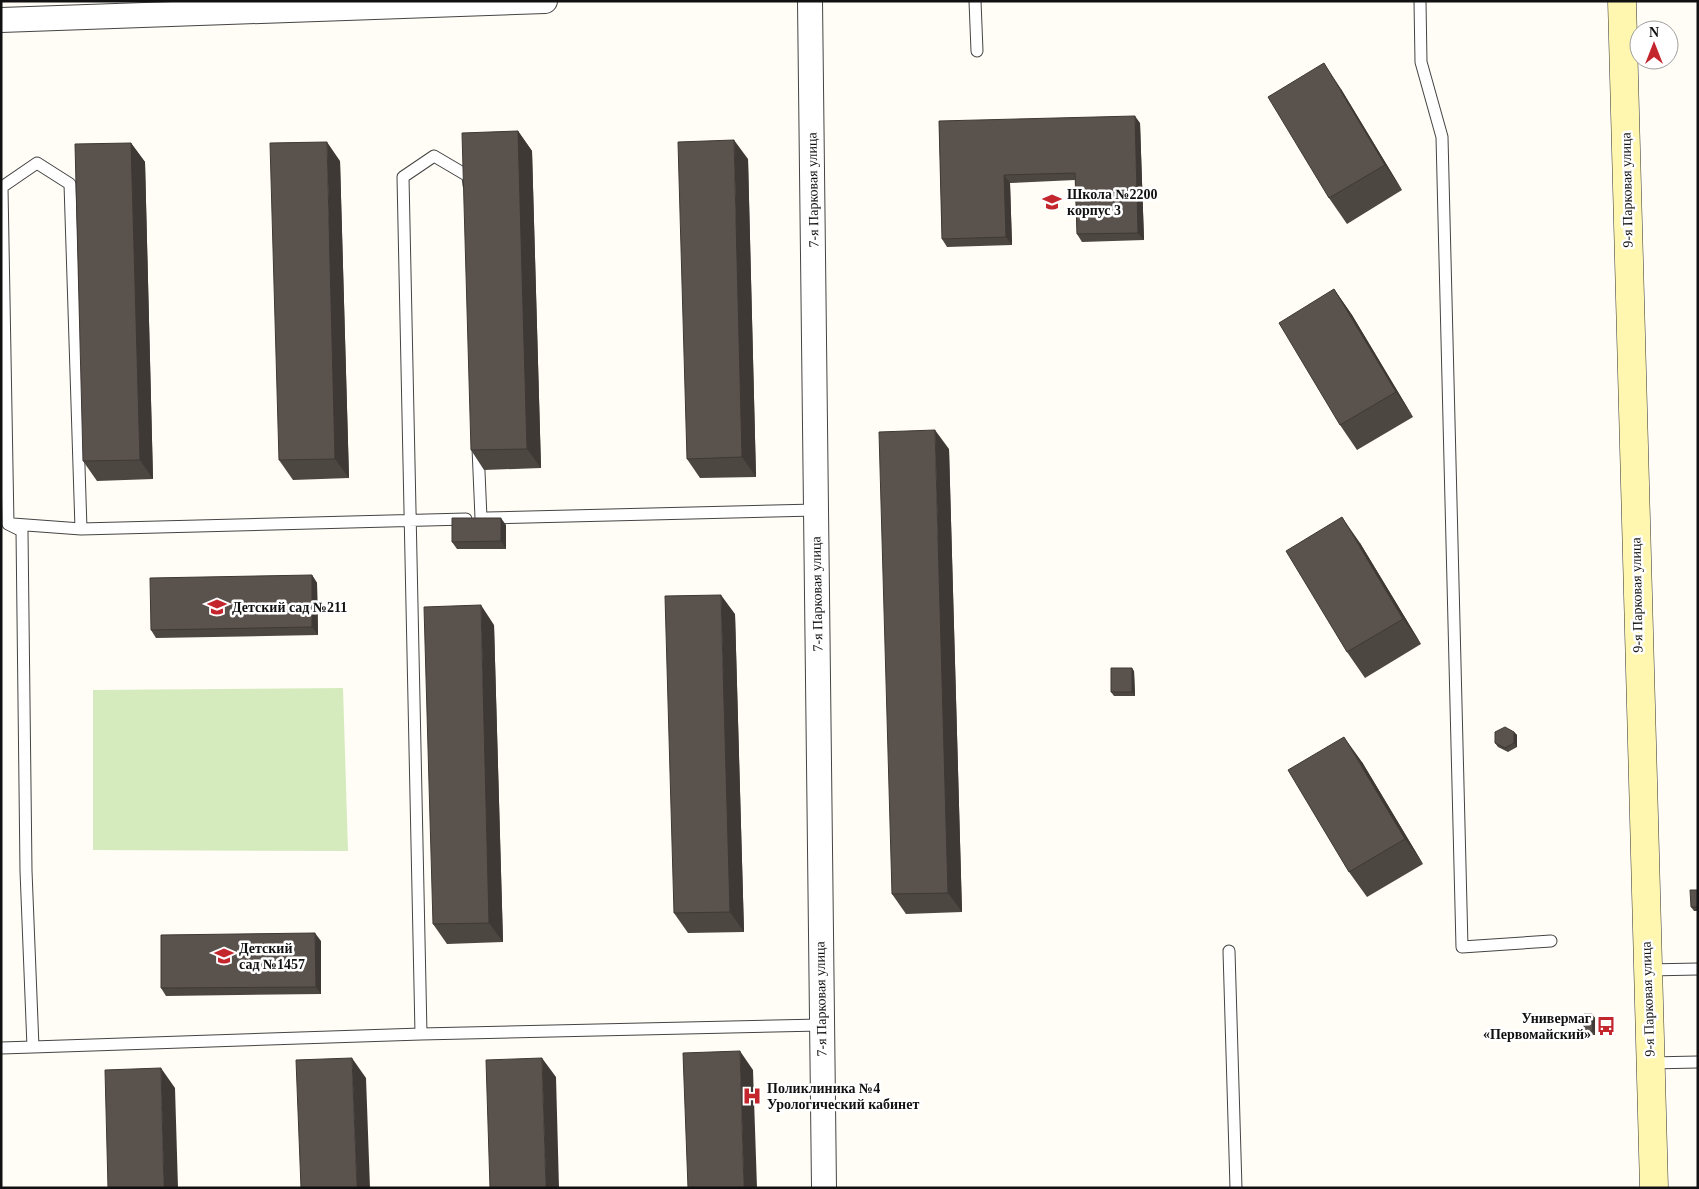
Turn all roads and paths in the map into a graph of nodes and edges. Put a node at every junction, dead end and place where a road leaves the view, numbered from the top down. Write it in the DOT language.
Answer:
graph roads {
  1 [pos="545,1"];
  2 [pos="810,1"];
  3 [pos="975,1"];
  4 [pos="1420,1"];
  5 [pos="1622,1"];
  6 [pos="1,20"];
  7 [pos="977,51"];
  8 [pos="469,195"];
  9 [pos="478,440"];
  10 [pos="816,510"];
  11 [pos="481,518"];
  12 [pos="410,520"];
  13 [pos="8,524"];
  14 [pos="81,529"];
  15 [pos="1551,941"];
  16 [pos="1229,951"];
  17 [pos="1698,969"];
  18 [pos="1647,970"];
  19 [pos="822,1025"];
  20 [pos="421,1034"];
  21 [pos="34,1046"];
  22 [pos="1,1048"];
  23 [pos="1698,1062"];
  24 [pos="1650,1063"];
  25 [pos="824,1188"];
  26 [pos="1236,1188"];
  27 [pos="1654,1188"];
  1 -- 6 [label="street"];
  2 -- 10 [label="street, 7-я Парковая улица"];
  3 -- 7 [label="lane"];
  4 -- 15 [label="lane"];
  5 -- 18 [label="main road, 9-я Парковая улица"];
  8 -- 12 [label="lane"];
  9 -- 11 [label="lane"];
  10 -- 11 [label="lane"];
  10 -- 19 [label="street, 7-я Парковая улица"];
  11 -- 12 [label="lane"];
  12 -- 14 [label="lane"];
  12 -- 20 [label="lane"];
  13 -- 14 [label="lane"];
  13 -- 14 [label="lane"];
  13 -- 21 [label="lane"];
  16 -- 26 [label="lane"];
  17 -- 18 [label="lane"];
  18 -- 24 [label="main road, 9-я Парковая улица"];
  19 -- 20 [label="lane"];
  19 -- 25 [label="street, 7-я Парковая улица"];
  20 -- 21 [label="lane"];
  21 -- 22 [label="lane"];
  23 -- 24 [label="lane"];
  24 -- 27 [label="main road, 9-я Парковая улица"];
}
